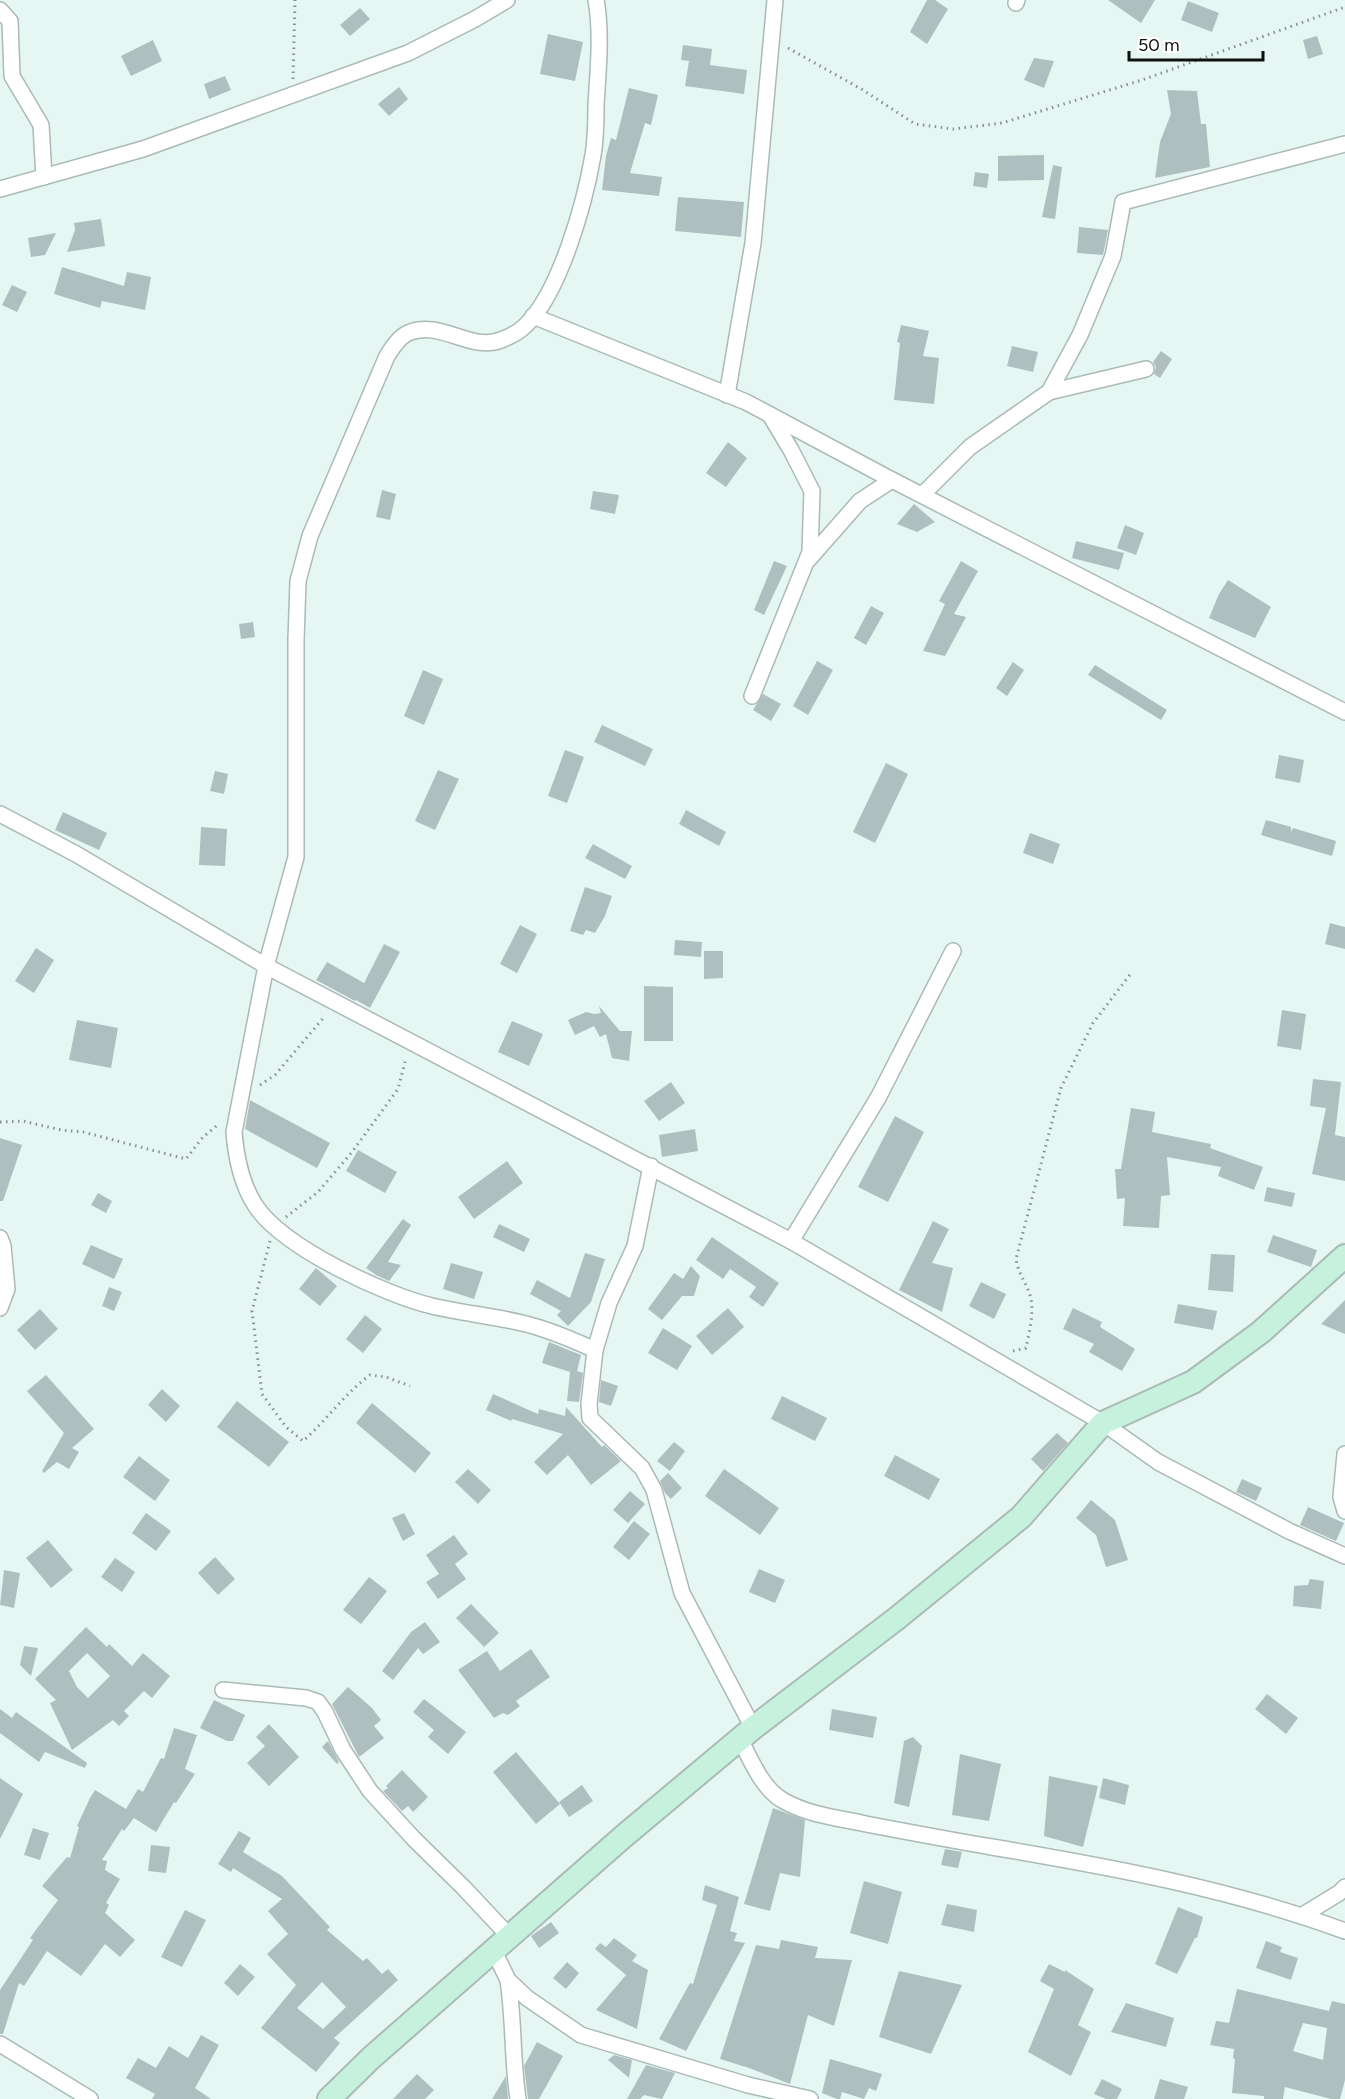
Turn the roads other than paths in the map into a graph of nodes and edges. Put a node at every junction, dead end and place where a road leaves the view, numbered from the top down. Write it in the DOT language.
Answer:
graph roads {
  1 [pos="507,0"];
  2 [pos="596,0"];
  3 [pos="774,0"];
  4 [pos="0,10"];
  5 [pos="1345,144"];
  6 [pos="44,177"];
  7 [pos="0,189"];
  8 [pos="533,316"];
  9 [pos="1146,369"];
  10 [pos="1049,392"];
  11 [pos="727,395"];
  12 [pos="770,415"];
  13 [pos="892,480"];
  14 [pos="922,495"];
  15 [pos="806,562"];
  16 [pos="752,696"];
  17 [pos="1345,712"];
  18 [pos="0,814"];
  19 [pos="953,951"];
  20 [pos="266,966"];
  21 [pos="651,1167"];
  22 [pos="0,1238"];
  23 [pos="791,1241"];
  24 [pos="1345,1256"];
  25 [pos="0,1308"];
  26 [pos="595,1350"];
  27 [pos="1103,1423"];
  28 [pos="1345,1454"];
  29 [pos="1345,1511"];
  30 [pos="1345,1556"];
  31 [pos="224,1690"];
  32 [pos="746,1734"];
  33 [pos="1345,1887"];
  34 [pos="1303,1915"];
  35 [pos="1345,1930"];
  36 [pos="502,1944"];
  37 [pos="508,1980"];
  38 [pos="0,2044"];
  39 [pos="747,2092"];
  40 [pos="90,2099"];
  41 [pos="329,2099"];
  42 [pos="518,2099"];
  43 [pos="810,2099"];
  1 -- 6 [label="street"];
  2 -- 8 [label="street"];
  3 -- 11 [label="street"];
  4 -- 6 [label="street"];
  5 -- 10 [label="street"];
  6 -- 7 [label="street"];
  8 -- 11 [label="street"];
  8 -- 20 [label="street"];
  9 -- 10 [label="street"];
  10 -- 14 [label="street"];
  11 -- 12 [label="street"];
  12 -- 13 [label="street"];
  12 -- 15 [label="street"];
  13 -- 14 [label="street"];
  13 -- 15 [label="street"];
  14 -- 17 [label="street"];
  15 -- 16 [label="street"];
  18 -- 20 [label="street"];
  19 -- 23 [label="street"];
  20 -- 21 [label="street"];
  20 -- 26 [label="street"];
  21 -- 23 [label="street"];
  21 -- 26 [label="street"];
  22 -- 25 [label="street"];
  23 -- 27 [label="street"];
  24 -- 27 [label="main road"];
  26 -- 32 [label="street"];
  27 -- 30 [label="street"];
  27 -- 32 [label="main road"];
  28 -- 29 [label="street"];
  31 -- 36 [label="street"];
  32 -- 34 [label="street"];
  32 -- 36 [label="main road"];
  33 -- 34 [label="street"];
  34 -- 35 [label="street"];
  36 -- 37 [label="street"];
  36 -- 41 [label="main road"];
  37 -- 39 [label="street"];
  37 -- 42 [label="street"];
  38 -- 40 [label="street"];
  39 -- 43 [label="street"];
}
